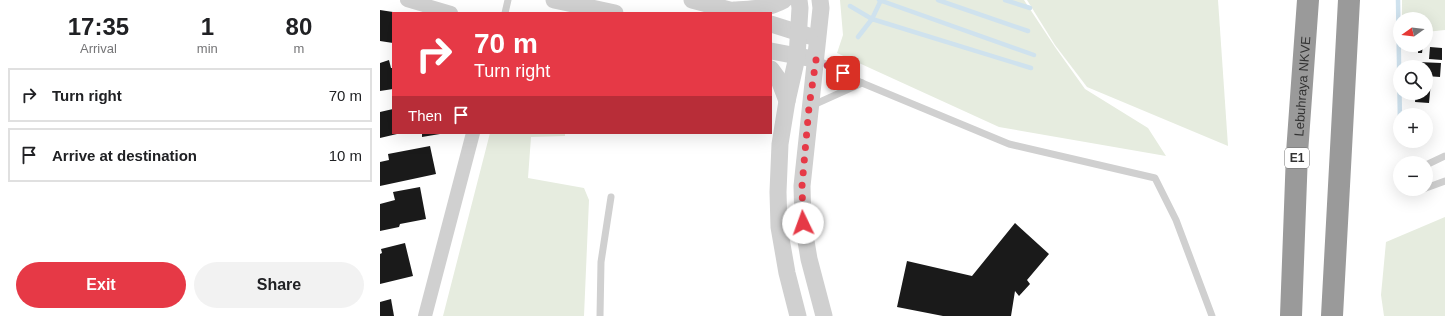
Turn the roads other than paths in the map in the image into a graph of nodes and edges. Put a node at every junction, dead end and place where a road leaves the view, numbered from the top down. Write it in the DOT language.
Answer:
graph roads {
  1 [pos="407,0"];
  2 [pos="508,0"];
  3 [pos="554,0"];
  4 [pos="692,0"];
  5 [pos="784,0"];
  6 [pos="799,0"];
  7 [pos="820,0"];
  8 [pos="1308,0"];
  9 [pos="1349,0"];
  10 [pos="448,12"];
  11 [pos="505,12"];
  12 [pos="610,12"];
  13 [pos="737,12"];
  14 [pos="772,24"];
  15 [pos="798,33"];
  16 [pos="818,39"];
  17 [pos="772,51"];
  18 [pos="797,57"];
  19 [pos="816,60"];
  20 [pos="772,70"];
  21 [pos="862,83"];
  22 [pos="787,101"];
  23 [pos="809,107"];
  24 [pos="473,134"];
  25 [pos="1445,156"];
  26 [pos="1433,162"];
  27 [pos="1445,180"];
  28 [pos="1433,185"];
  29 [pos="611,197"];
  30 [pos="425,316"];
  31 [pos="600,316"];
  32 [pos="798,316"];
  33 [pos="824,316"];
  34 [pos="1212,316"];
  35 [pos="1291,316"];
  36 [pos="1332,316"];
  1 -- 10 [label="street"];
  2 -- 11 [label="lane"];
  3 -- 12 [label="street"];
  4 -- 13 [label="street"];
  5 -- 13 [label="street"];
  6 -- 15 [label="street"];
  7 -- 16 [label="street"];
  8 -- 35 [label="highway, Lebuhraya NKVE / E1"];
  9 -- 36 [label="highway"];
  14 -- 15 [label="street"];
  15 -- 16 [label="street"];
  15 -- 18 [label="street"];
  16 -- 19 [label="street"];
  17 -- 18 [label="street"];
  18 -- 19 [label="street"];
  18 -- 22 [label="street"];
  19 -- 21 [label="lane"];
  19 -- 23 [label="street"];
  20 -- 22 [label="street"];
  21 -- 23 [label="lane"];
  21 -- 34 [label="lane"];
  22 -- 32 [label="street"];
  23 -- 33 [label="street"];
  24 -- 30 [label="street"];
  25 -- 26 [label="lane"];
  27 -- 28 [label="lane"];
  29 -- 31 [label="lane"];
}
